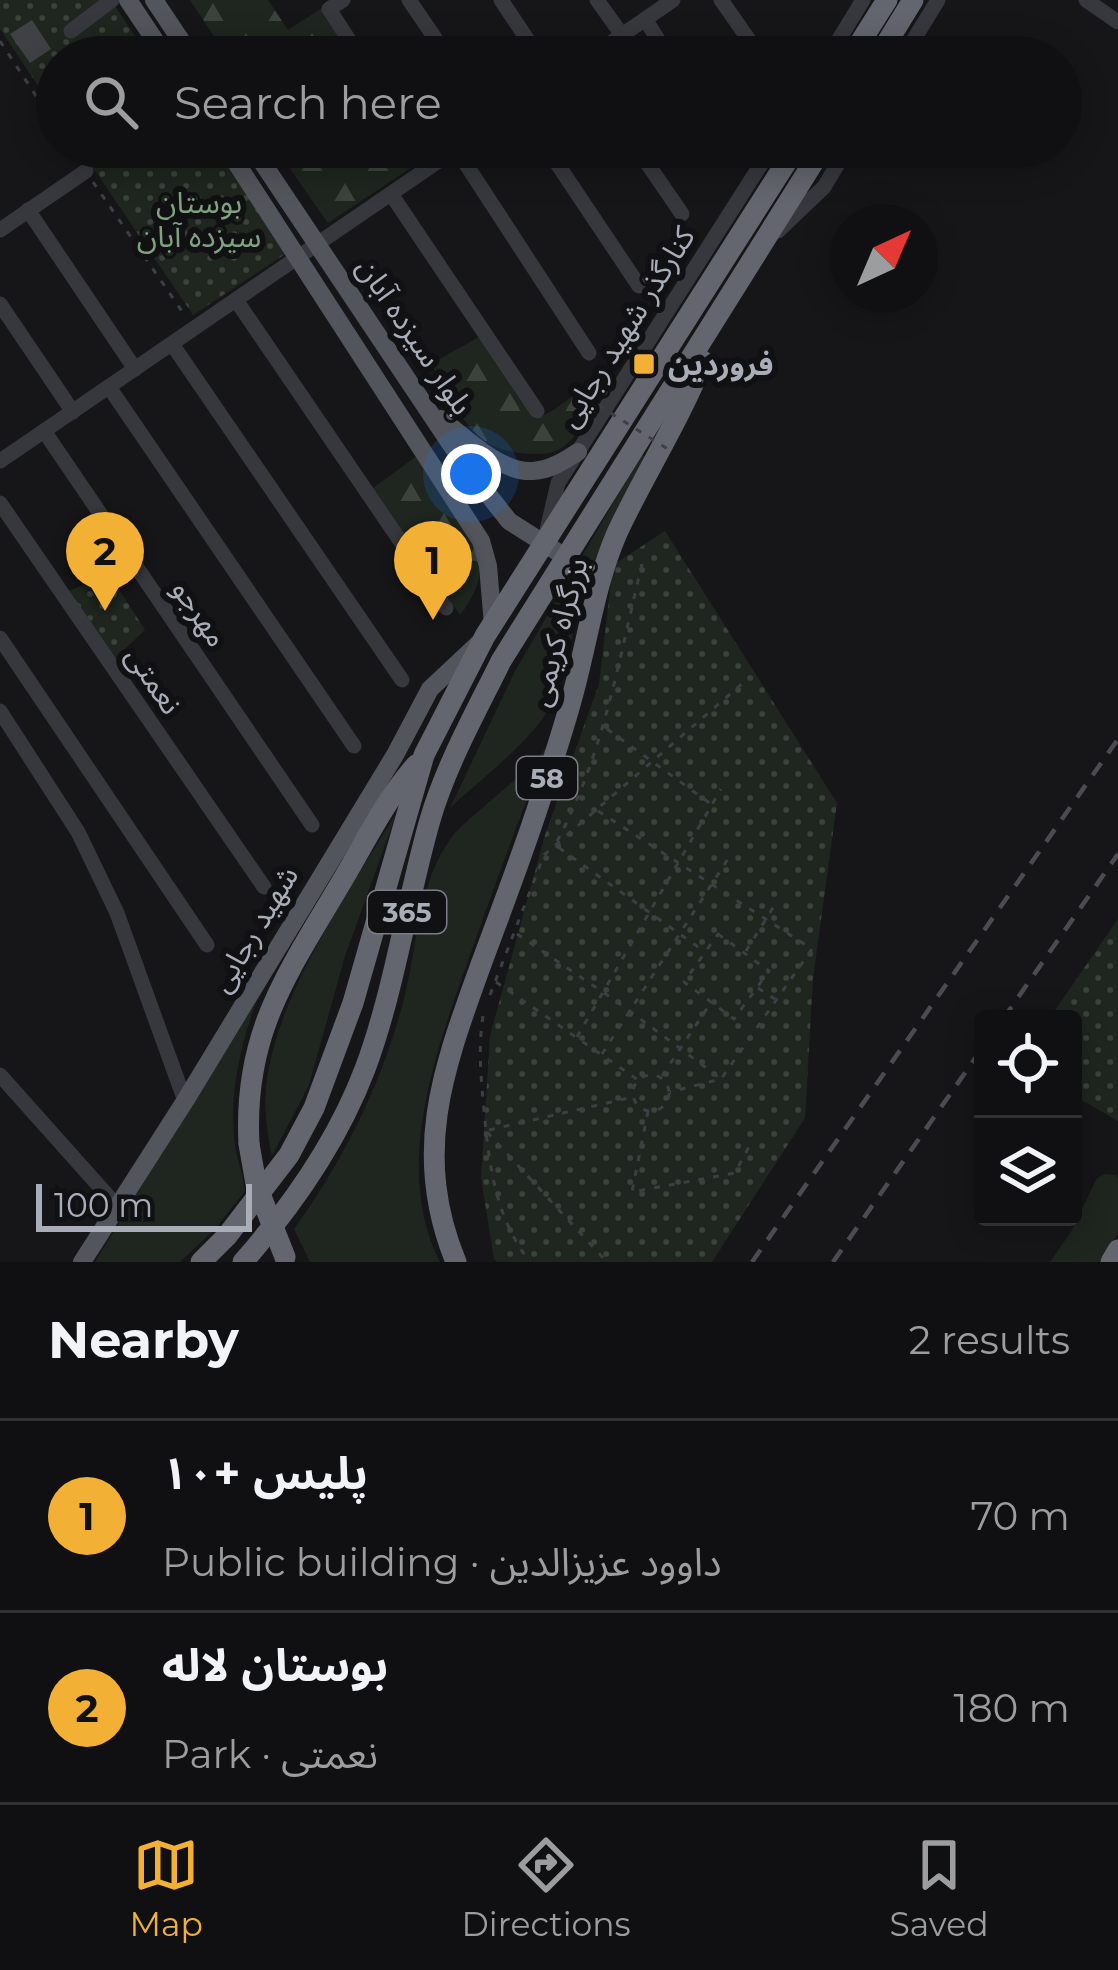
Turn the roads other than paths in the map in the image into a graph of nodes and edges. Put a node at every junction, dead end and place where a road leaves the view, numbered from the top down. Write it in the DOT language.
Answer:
graph roads {
  1 [pos="112,0"];
  2 [pos="128,0"];
  3 [pos="154,0"];
  4 [pos="343,0"];
  5 [pos="409,0"];
  6 [pos="500,0"];
  7 [pos="597,0"];
  8 [pos="721,0"];
  9 [pos="862,0"];
  10 [pos="886,0"];
  11 [pos="913,0"];
  12 [pos="938,0"];
  13 [pos="1087,0"];
  14 [pos="667,1"];
  15 [pos="645,19"];
  16 [pos="1118,22"];
  17 [pos="71,31"];
  18 [pos="622,35"];
  19 [pos="147,36"];
  20 [pos="178,36"];
  21 [pos="346,36"];
  22 [pos="434,36"];
  23 [pos="525,36"];
  24 [pos="656,36"];
  25 [pos="746,36"];
  26 [pos="840,36"];
  27 [pos="864,36"];
  28 [pos="891,36"];
  29 [pos="916,36"];
  30 [pos="240,168"];
  31 [pos="268,168"];
  32 [pos="428,168"];
  33 [pos="470,168"];
  34 [pos="560,168"];
  35 [pos="650,168"];
  36 [pos="759,168"];
  37 [pos="783,168"];
  38 [pos="810,168"];
  39 [pos="835,168"];
  40 [pos="86,171"];
  41 [pos="391,194"];
  42 [pos="28,210"];
  43 [pos="682,214"];
  44 [pos="0,230"];
  45 [pos="322,241"];
  46 [pos="763,246"];
  47 [pos="300,256"];
  48 [pos="639,286"];
  49 [pos="236,300"];
  50 [pos="0,304"];
  51 [pos="725,307"];
  52 [pos="172,344"];
  53 [pos="589,353"];
  54 [pos="135,369"];
  55 [pos="109,387"];
  56 [pos="426,408"];
  57 [pos="537,411"];
  58 [pos="73,412"];
  59 [pos="44,431"];
  60 [pos="578,452"];
  61 [pos="2,454"];
  62 [pos="492,499"];
  63 [pos="0,503"];
  64 [pos="469,521"];
  65 [pos="544,544"];
  66 [pos="567,558"];
  67 [pos="446,608"];
  68 [pos="489,631"];
  69 [pos="0,638"];
  70 [pos="402,680"];
  71 [pos="0,711"];
  72 [pos="354,746"];
  73 [pos="424,755"];
  74 [pos="312,825"];
  75 [pos="264,887"];
  76 [pos="207,945"];
  77 [pos="0,1075"];
  78 [pos="184,1101"];
  79 [pos="116,1205"];
  80 [pos="1118,1250"];
  81 [pos="286,1259"];
  82 [pos="82,1262"];
  83 [pos="201,1262"];
  84 [pos="243,1262"];
  85 [pos="456,1262"];
  86 [pos="1111,1262"];
  1 -- 17 [label="street"];
  2 -- 19 [label="main road"];
  3 -- 20 [label="main road"];
  4 -- 21 [label="street"];
  5 -- 22 [label="street"];
  6 -- 23 [label="street"];
  7 -- 18 [label="street"];
  8 -- 25 [label="street"];
  9 -- 26 [label="street"];
  10 -- 27 [label="highway"];
  11 -- 28 [label="highway"];
  12 -- 29 [label="street"];
  13 -- 16 [label="street"];
  14 -- 15 [label="street"];
  15 -- 18 [label="street"];
  15 -- 24 [label="street"];
  30 -- 47 [label="main road, بلوار سیزده آبان"];
  31 -- 45 [label="main road, بلوار سیزده آبان"];
  32 -- 41 [label="street"];
  33 -- 53 [label="street"];
  34 -- 48 [label="street"];
  35 -- 43 [label="street"];
  36 -- 60 [label="street, کنارگذر شهید رجایی"];
  37 -- 65 [label="highway, 365"];
  38 -- 46 [label="highway, 365"];
  39 -- 46 [label="street"];
  40 -- 42 [label="street"];
  41 -- 45 [label="street"];
  41 -- 57 [label="street"];
  42 -- 44 [label="street"];
  42 -- 54 [label="street"];
  45 -- 47 [label="street"];
  45 -- 56 [label="main road, بلوار سیزده آبان"];
  46 -- 51 [label="highway, 365"];
  47 -- 49 [label="street"];
  47 -- 64 [label="main road, بلوار سیزده آبان"];
  49 -- 52 [label="street"];
  49 -- 67 [label="street"];
  50 -- 58 [label="street"];
  51 -- 66 [label="highway, 365"];
  51 -- 85 [label="highway, بزرگراه کریمی / 58"];
  52 -- 54 [label="street"];
  52 -- 70 [label="street"];
  54 -- 55 [label="street"];
  55 -- 58 [label="street"];
  55 -- 72 [label="street"];
  56 -- 60 [label="main road"];
  56 -- 62 [label="main road, بلوار سیزده آبان"];
  58 -- 59 [label="street"];
  59 -- 61 [label="street"];
  59 -- 74 [label="street, مهرجو"];
  60 -- 65 [label="street, کنارگذر شهید رجایی"];
  62 -- 64 [label="main road"];
  62 -- 65 [label="main road, بلوار سیزده آبان"];
  63 -- 75 [label="street, نعمتی"];
  64 -- 68 [label="main road, بلوار سیزده آبان"];
  65 -- 66 [label="main road, بلوار سیزده آبان"];
  65 -- 68 [label="highway, 365"];
  66 -- 84 [label="highway, 365"];
  68 -- 73 [label="highway, 365"];
  68 -- 78 [label="main road, شهید رجایی"];
  69 -- 76 [label="street"];
  71 -- 78 [label="street"];
  73 -- 81 [label="highway, bridge"];
  73 -- 83 [label="highway, 365"];
  77 -- 79 [label="street"];
  78 -- 79 [label="main road, شهید رجایی"];
  79 -- 82 [label="main road, شهید رجایی"];
  80 -- 86 [label="highway"];
}
